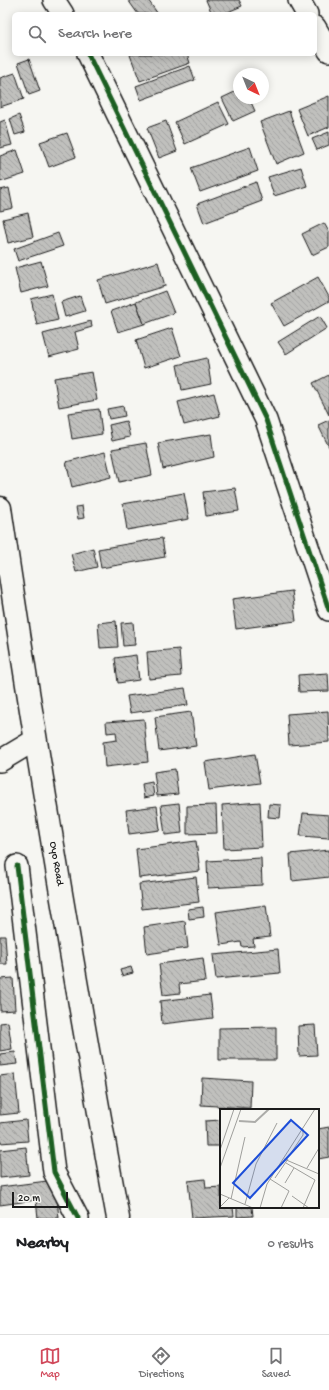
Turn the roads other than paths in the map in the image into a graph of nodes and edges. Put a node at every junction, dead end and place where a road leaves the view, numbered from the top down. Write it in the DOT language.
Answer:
graph roads {
  1 [pos="54,0"];
  2 [pos="299,0"];
  3 [pos="62,12"];
  4 [pos="306,12"];
  5 [pos="317,30"];
  6 [pos="329,51"];
  7 [pos="89,56"];
  8 [pos="0,508"];
  9 [pos="329,610"];
  10 [pos="35,740"];
  11 [pos="0,761"];
  12 [pos="17,866"];
  13 [pos="78,1218"];
  14 [pos="118,1218"];
  1 -- 3 [label="street"];
  2 -- 4 [label="street"];
  5 -- 6 [label="street"];
  7 -- 9 [label="street"];
  8 -- 10 [label="highway, Oyo Road"];
  10 -- 11 [label="street"];
  10 -- 14 [label="highway, Oyo Road"];
  12 -- 13 [label="street"];
}
